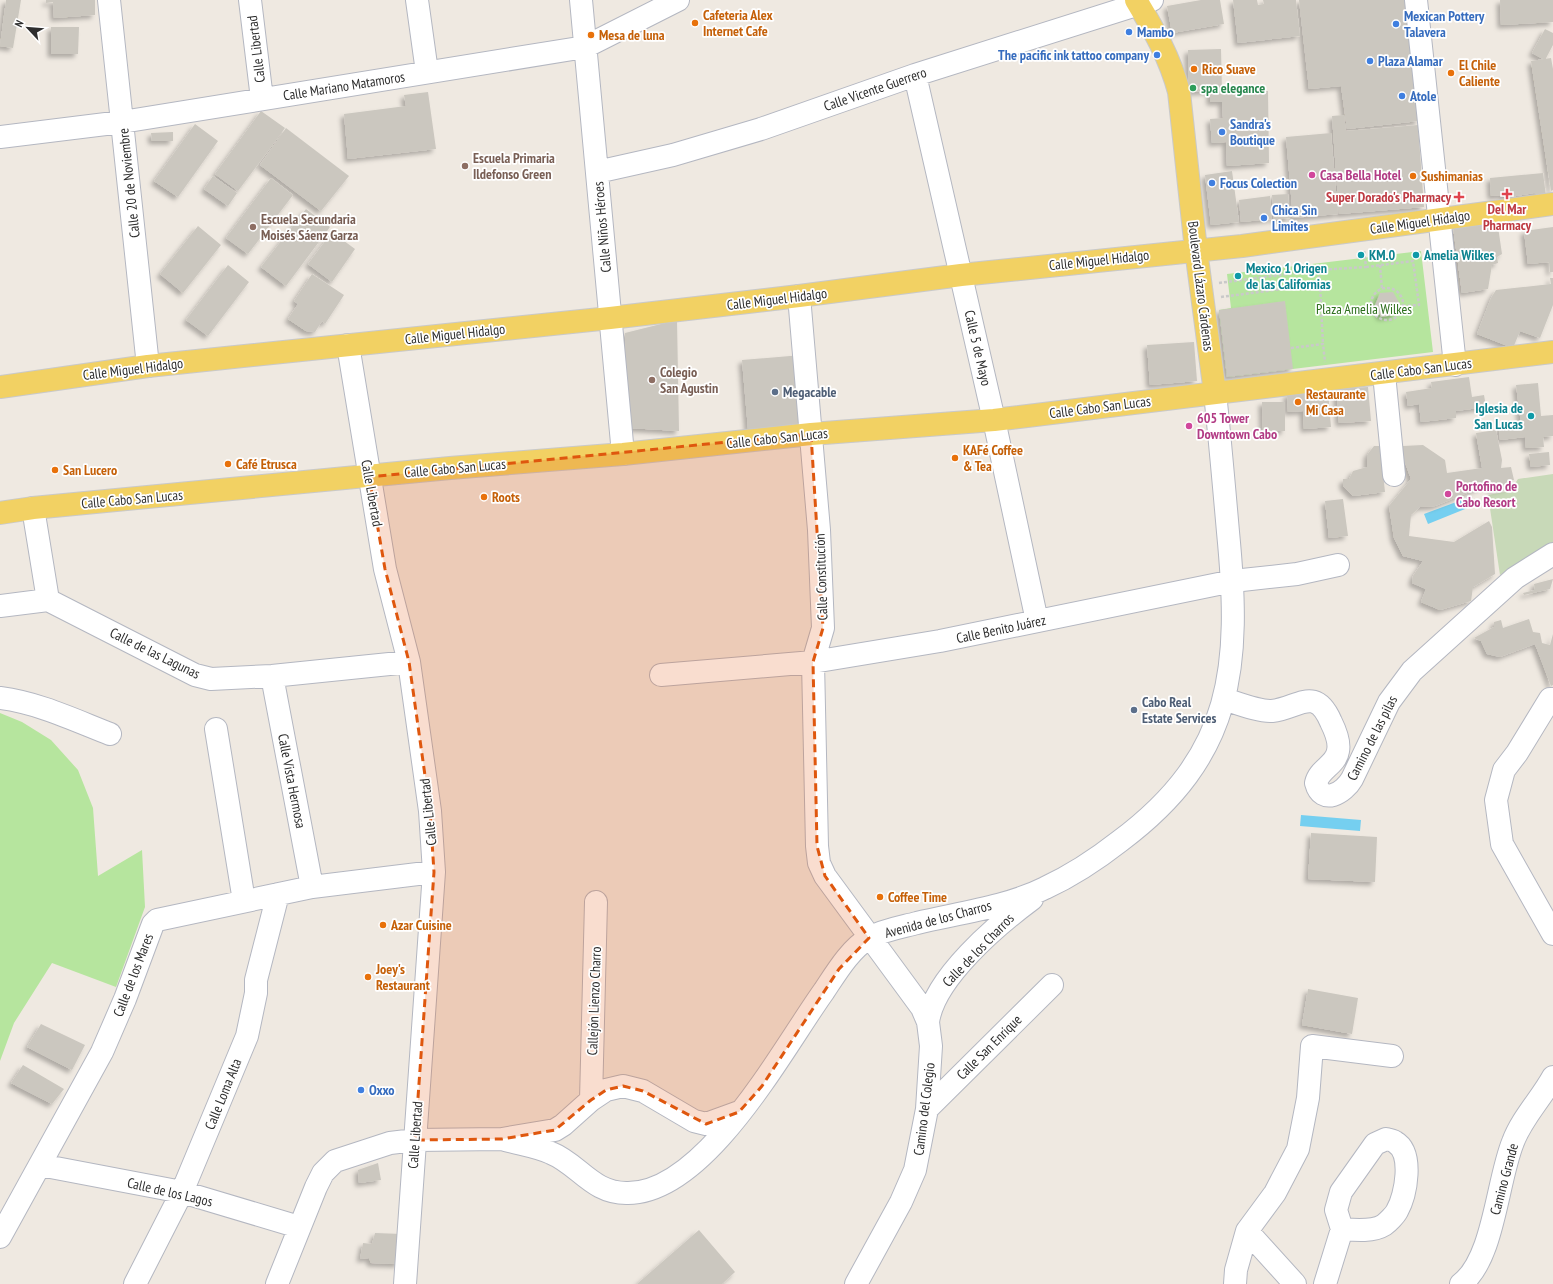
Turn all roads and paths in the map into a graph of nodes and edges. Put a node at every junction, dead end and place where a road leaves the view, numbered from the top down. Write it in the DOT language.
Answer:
graph roads {
  1 [pos="110,0"];
  2 [pos="250,0"];
  3 [pos="417,0"];
  4 [pos="581,0"];
  5 [pos="678,0"];
  6 [pos="1416,0"];
  7 [pos="1142,1"];
  8 [pos="585,47"];
  9 [pos="427,72"];
  10 [pos="915,75"];
  11 [pos="262,99"];
  12 [pos="122,122"];
  13 [pos="0,137"];
  14 [pos="597,172"];
  15 [pos="1553,204"];
  16 [pos="1438,219"];
  17 [pos="1196,250"];
  18 [pos="1364,250"];
  19 [pos="1380,265"];
  20 [pos="1366,266"];
  21 [pos="1318,270"];
  22 [pos="961,275"];
  23 [pos="1212,284"];
  24 [pos="1320,284"];
  25 [pos="1382,289"];
  26 [pos="799,296"];
  27 [pos="1214,298"];
  28 [pos="1402,306"];
  29 [pos="1372,308"];
  30 [pos="1321,311"];
  31 [pos="610,318"];
  32 [pos="1323,344"];
  33 [pos="348,345"];
  34 [pos="1291,348"];
  35 [pos="1553,352"];
  36 [pos="1455,365"];
  37 [pos="148,366"];
  38 [pos="1326,368"];
  39 [pos="1384,374"];
  40 [pos="0,387"];
  41 [pos="1215,394"];
  42 [pos="994,420"];
  43 [pos="811,434"];
  44 [pos="623,454"];
  45 [pos="1394,475"];
  46 [pos="369,477"];
  47 [pos="33,508"];
  48 [pos="0,513"];
  49 [pos="1553,554"];
  50 [pos="1338,564"];
  51 [pos="1233,581"];
  52 [pos="48,600"];
  53 [pos="0,606"];
  54 [pos="1037,621"];
  55 [pos="409,662"];
  56 [pos="812,662"];
  57 [pos="661,674"];
  58 [pos="272,676"];
  59 [pos="0,698"];
  60 [pos="1224,699"];
  61 [pos="1553,699"];
  62 [pos="216,729"];
  63 [pos="110,734"];
  64 [pos="434,872"];
  65 [pos="312,887"];
  66 [pos="1043,890"];
  67 [pos="278,894"];
  68 [pos="244,901"];
  69 [pos="596,902"];
  70 [pos="1553,934"];
  71 [pos="869,938"];
  72 [pos="1052,986"];
  73 [pos="928,1022"];
  74 [pos="1392,1056"];
  75 [pos="1553,1077"];
  76 [pos="591,1100"];
  77 [pos="927,1109"];
  78 [pos="739,1112"];
  79 [pos="415,1140"];
  80 [pos="502,1140"];
  81 [pos="40,1165"];
  82 [pos="182,1192"];
  83 [pos="299,1227"];
  84 [pos="1342,1229"];
  85 [pos="1247,1232"];
  86 [pos="0,1237"];
  87 [pos="135,1284"];
  88 [pos="277,1284"];
  89 [pos="405,1284"];
  90 [pos="856,1284"];
  91 [pos="1235,1284"];
  92 [pos="1295,1284"];
  93 [pos="1325,1284"];
  94 [pos="1461,1284"];
  1 -- 12 [label="street, Calle 20 de Noviembre"];
  2 -- 11 [label="street, Calle Libertad"];
  3 -- 9 [label="street"];
  4 -- 8 [label="street, Calle Niños Héroes"];
  5 -- 8 [label="street, Calle Mariano Matamoros"];
  6 -- 16 [label="street"];
  7 -- 10 [label="street, Calle Vicente Guerrero"];
  7 -- 17 [label="main road, Boulevard Lázaro Cárdenas"];
  8 -- 9 [label="street, Calle Mariano Matamoros"];
  8 -- 14 [label="street, Calle Niños Héroes"];
  9 -- 11 [label="street, Calle Mariano Matamoros"];
  10 -- 14 [label="street, Calle Vicente Guerrero"];
  10 -- 22 [label="street, Calle 5 de Mayo"];
  11 -- 12 [label="street, Calle Mariano Matamoros"];
  12 -- 13 [label="street, Calle Mariano Matamoros"];
  12 -- 37 [label="street, Calle 20 de Noviembre"];
  14 -- 31 [label="street, Calle Niños Héroes"];
  15 -- 16 [label="main road, Calle Miguel Hidalgo"];
  16 -- 17 [label="main road, Calle Miguel Hidalgo"];
  16 -- 36 [label="street"];
  17 -- 22 [label="main road, Calle Miguel Hidalgo"];
  17 -- 41 [label="main road, Boulevard Lázaro Cárdenas"];
  18 -- 20 [label="path"];
  19 -- 20 [label="path"];
  19 -- 25 [label="path"];
  19 -- 28 [label="path"];
  20 -- 21 [label="path"];
  21 -- 23 [label="path"];
  21 -- 24 [label="path"];
  22 -- 26 [label="main road, Calle Miguel Hidalgo"];
  22 -- 42 [label="street, Calle 5 de Mayo"];
  24 -- 27 [label="path"];
  24 -- 30 [label="path"];
  25 -- 28 [label="path"];
  25 -- 29 [label="path"];
  26 -- 31 [label="main road, Calle Miguel Hidalgo"];
  26 -- 43 [label="street, Calle Constitución"];
  28 -- 29 [label="path"];
  29 -- 30 [label="path"];
  30 -- 32 [label="path"];
  31 -- 33 [label="main road, Calle Miguel Hidalgo"];
  31 -- 44 [label="street, Calle Niños Héroes"];
  32 -- 34 [label="path"];
  32 -- 38 [label="path"];
  33 -- 37 [label="main road, Calle Miguel Hidalgo"];
  33 -- 46 [label="street, Calle Libertad"];
  35 -- 36 [label="main road, Calle Cabo San Lucas"];
  36 -- 39 [label="main road, Calle Cabo San Lucas"];
  37 -- 40 [label="main road, Calle Miguel Hidalgo"];
  39 -- 41 [label="main road, Calle Cabo San Lucas"];
  39 -- 45 [label="street"];
  41 -- 42 [label="main road, Calle Cabo San Lucas"];
  41 -- 51 [label="street, Boulevard Lázaro Cárdenas"];
  42 -- 43 [label="main road, Calle Cabo San Lucas"];
  42 -- 54 [label="street, Calle 5 de Mayo"];
  43 -- 44 [label="main road, Calle Cabo San Lucas"];
  43 -- 56 [label="street, Calle Constitución"];
  44 -- 46 [label="main road, Calle Cabo San Lucas"];
  46 -- 47 [label="main road, Calle Cabo San Lucas"];
  46 -- 55 [label="street, Calle Libertad"];
  47 -- 48 [label="main road, Calle Cabo San Lucas"];
  47 -- 52 [label="street"];
  49 -- 60 [label="street, Camino de las pilas"];
  50 -- 51 [label="street, Calle Benito Juárez"];
  51 -- 54 [label="street, Calle Benito Juárez"];
  51 -- 60 [label="street, Avenida de los Charros"];
  52 -- 53 [label="street"];
  52 -- 58 [label="street, Calle de las Lagunas"];
  54 -- 56 [label="street, Calle Benito Juárez"];
  55 -- 58 [label="street, Calle de las Lagunas"];
  55 -- 64 [label="street, Calle Libertad"];
  56 -- 57 [label="street, Calle Benito Juárez"];
  56 -- 71 [label="street, Calle Constitución"];
  58 -- 65 [label="street, Calle Vista Hermosa"];
  59 -- 63 [label="street"];
  60 -- 66 [label="street, Avenida de los Charros"];
  61 -- 70 [label="street"];
  62 -- 68 [label="street"];
  64 -- 65 [label="street, Calle de los Mares"];
  64 -- 79 [label="street, Calle Libertad"];
  65 -- 67 [label="street, Calle de los Mares"];
  66 -- 71 [label="street, Avenida de los Charros"];
  66 -- 73 [label="street, Calle de los Charros"];
  67 -- 68 [label="street, Calle de los Mares"];
  67 -- 82 [label="street, Calle Loma Alta"];
  68 -- 81 [label="street, Calle de los Mares"];
  69 -- 76 [label="street, Callejón Lienzo Charro"];
  71 -- 73 [label="street, Camino del Colegio"];
  71 -- 78 [label="street, Avenida de los Charros"];
  72 -- 77 [label="street, Calle San Enrique"];
  73 -- 77 [label="street, Camino del Colegio"];
  74 -- 85 [label="street"];
  75 -- 94 [label="street, Camino Grande"];
  76 -- 78 [label="street"];
  76 -- 80 [label="street, Avenida de los Charros"];
  77 -- 90 [label="street, Camino del Colegio"];
  78 -- 80 [label="street, Avenida de los Charros"];
  79 -- 80 [label="street, Avenida de los Charros"];
  79 -- 83 [label="street, Avenida de los Charros"];
  79 -- 89 [label="street, Calle Libertad"];
  81 -- 82 [label="street, Calle de los Lagos"];
  81 -- 86 [label="street, Calle de los Mares"];
  82 -- 83 [label="street, Calle de los Lagos"];
  82 -- 87 [label="street, Calle Loma Alta"];
  83 -- 88 [label="street, Avenida de los Charros"];
  84 -- 93 [label="street"];
  85 -- 91 [label="street"];
  85 -- 92 [label="street"];
}
